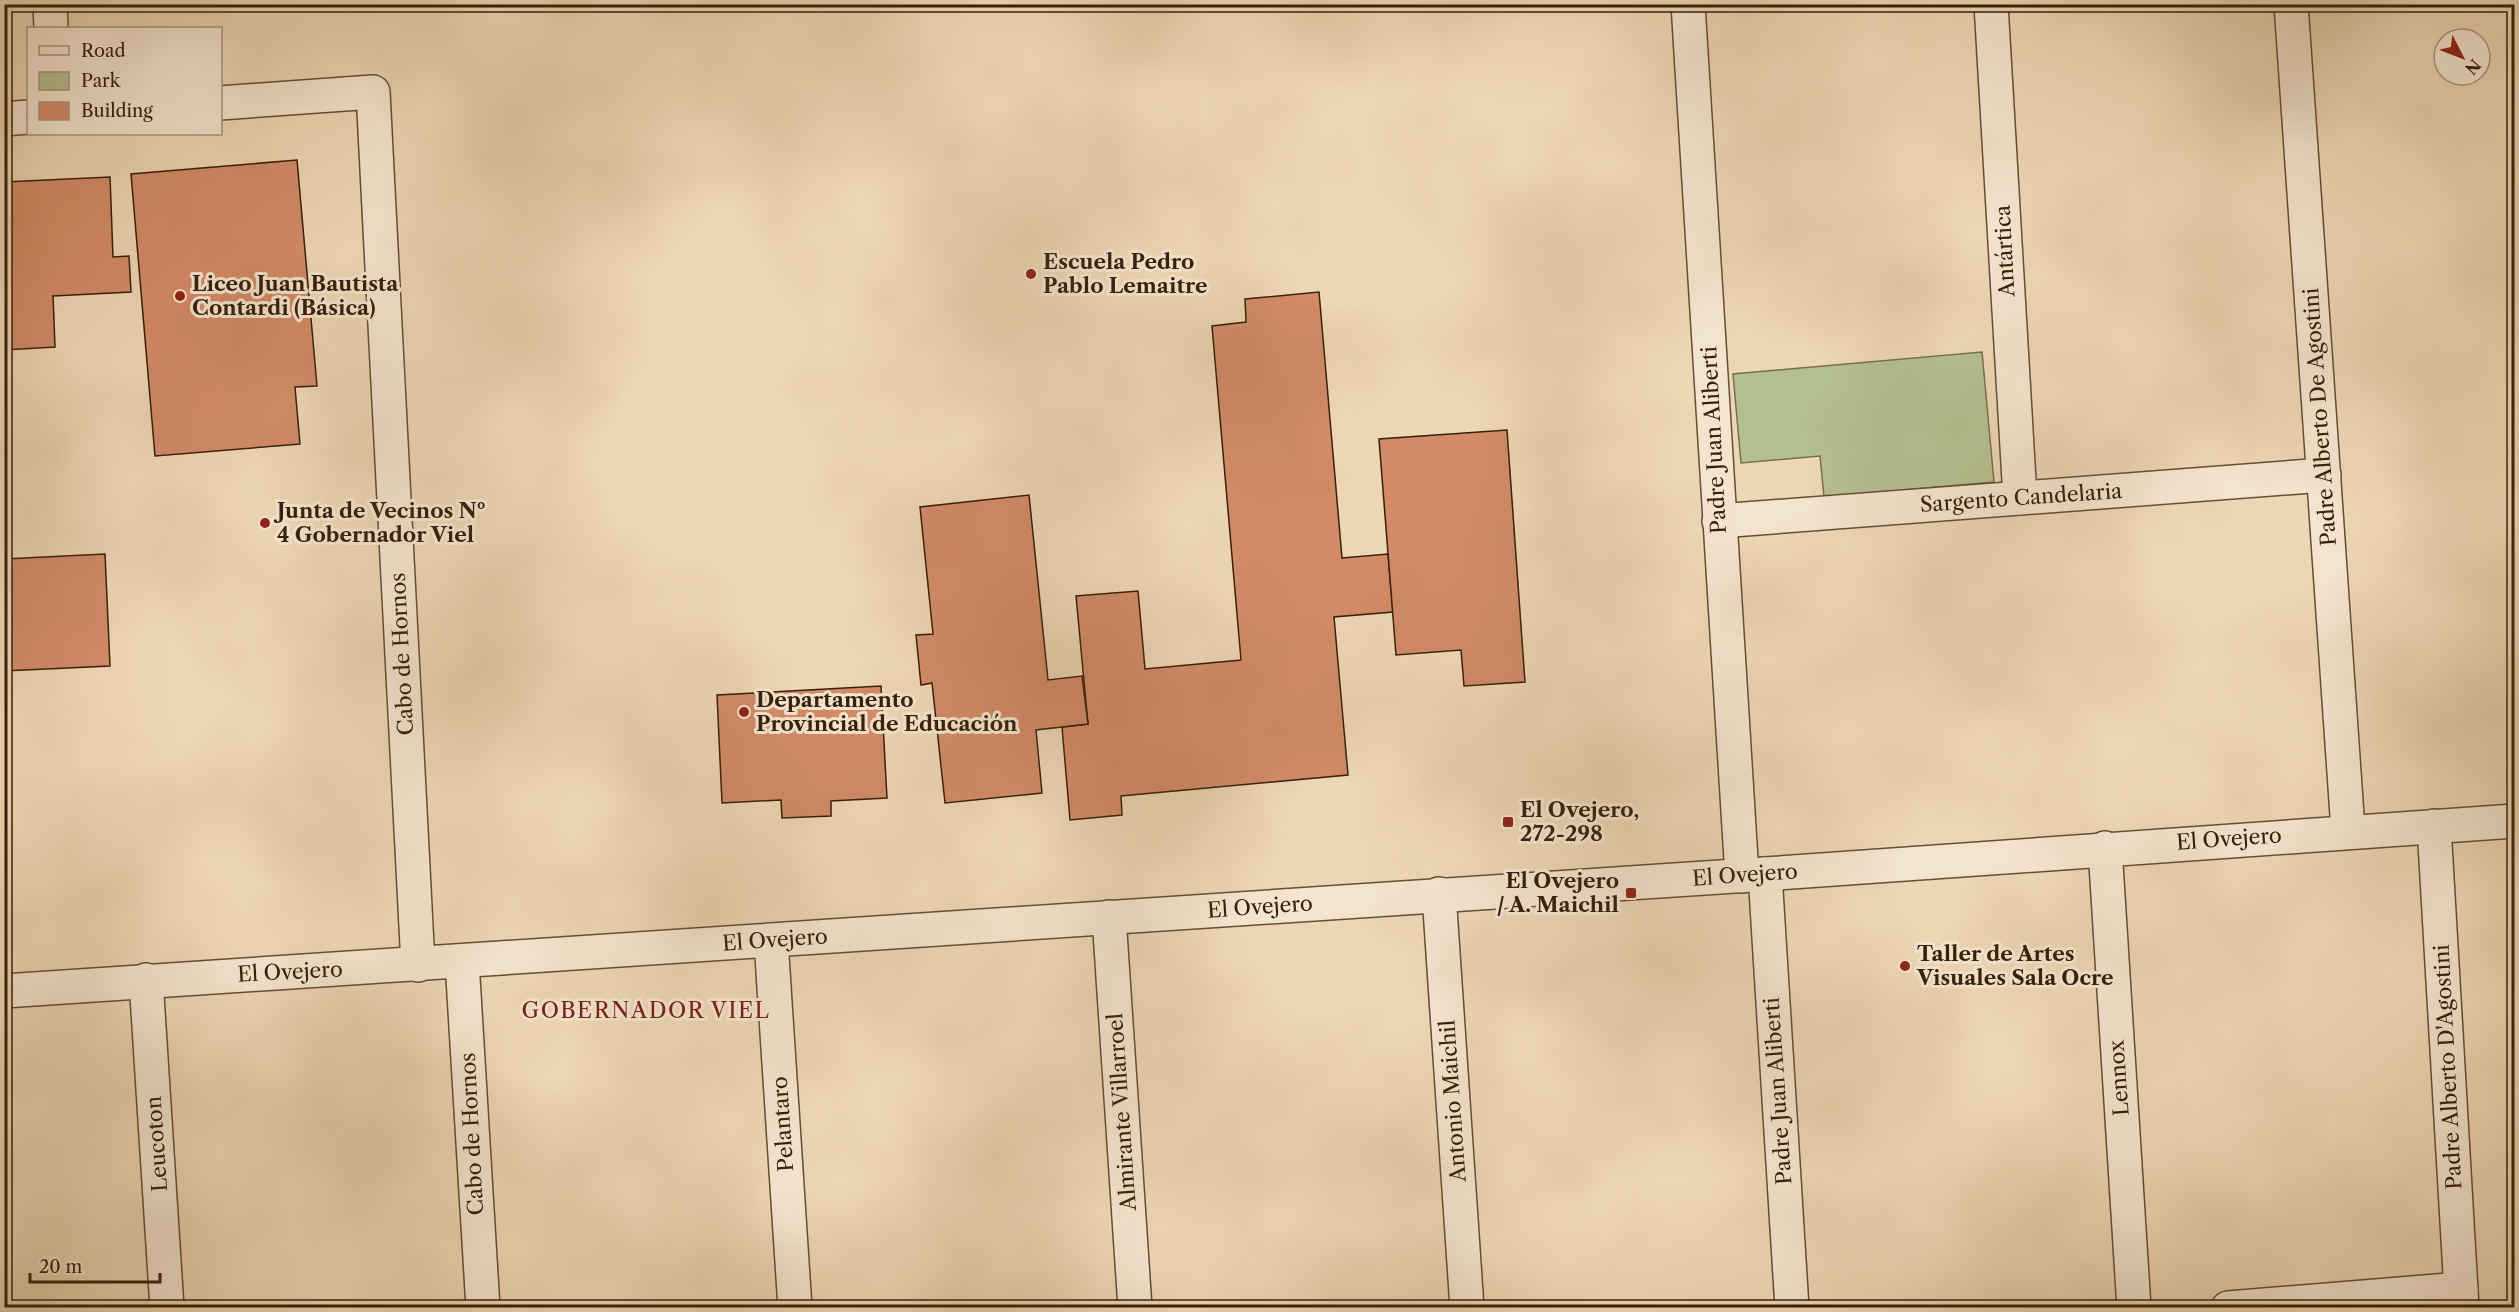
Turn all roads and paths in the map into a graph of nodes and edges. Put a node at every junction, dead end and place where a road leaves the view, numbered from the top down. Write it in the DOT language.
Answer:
graph roads {
  1 [pos="50,4"];
  2 [pos="1688,4"];
  3 [pos="1991,4"];
  4 [pos="2291,4"];
  5 [pos="51,27"];
  6 [pos="222,103"];
  7 [pos="27,117"];
  8 [pos="4,119"];
  9 [pos="2324,475"];
  10 [pos="2020,498"];
  11 [pos="1719,521"];
  12 [pos="2514,821"];
  13 [pos="2434,826"];
  14 [pos="2348,830"];
  15 [pos="2104,848"];
  16 [pos="1754,875"];
  17 [pos="1439,894"];
  18 [pos="1109,917"];
  19 [pos="771,941"];
  20 [pos="462,961"];
  21 [pos="418,965"];
  22 [pos="146,980"];
  23 [pos="4,991"];
  24 [pos="2462,1298"];
  25 [pos="167,1308"];
  26 [pos="483,1308"];
  27 [pos="795,1308"];
  28 [pos="1135,1308"];
  29 [pos="1467,1308"];
  30 [pos="1792,1308"];
  31 [pos="2134,1308"];
  32 [pos="2228,1308"];
  1 -- 5 [label="street"];
  2 -- 11 [label="street, Padre Juan Aliberti"];
  3 -- 10 [label="street, Antártica"];
  4 -- 9 [label="street, Padre Alberto De Agostini"];
  6 -- 21 [label="street, Cabo de Hornos"];
  7 -- 8 [label="street"];
  9 -- 10 [label="street, Sargento Candelaria"];
  9 -- 14 [label="street, Padre Alberto De Agostini"];
  10 -- 11 [label="street, Sargento Candelaria"];
  11 -- 16 [label="street, Padre Juan Aliberti"];
  12 -- 13 [label="street, El Ovejero"];
  13 -- 14 [label="street, El Ovejero"];
  13 -- 24 [label="street, Padre Alberto D'Agostini"];
  14 -- 15 [label="street, El Ovejero"];
  15 -- 16 [label="street, El Ovejero"];
  15 -- 31 [label="street, Lennox"];
  16 -- 17 [label="street, El Ovejero"];
  16 -- 30 [label="street, Padre Juan Aliberti"];
  17 -- 18 [label="street, El Ovejero"];
  17 -- 29 [label="street, Antonio Maichil"];
  18 -- 19 [label="street, El Ovejero"];
  18 -- 28 [label="street, Almirante Villarroel"];
  19 -- 20 [label="street, El Ovejero"];
  19 -- 27 [label="street, Pelantaro"];
  20 -- 21 [label="street, El Ovejero"];
  20 -- 26 [label="street, Cabo de Hornos"];
  21 -- 22 [label="street, El Ovejero"];
  22 -- 23 [label="street, El Ovejero"];
  22 -- 25 [label="street, Leucoton"];
  24 -- 32 [label="street"];
}
